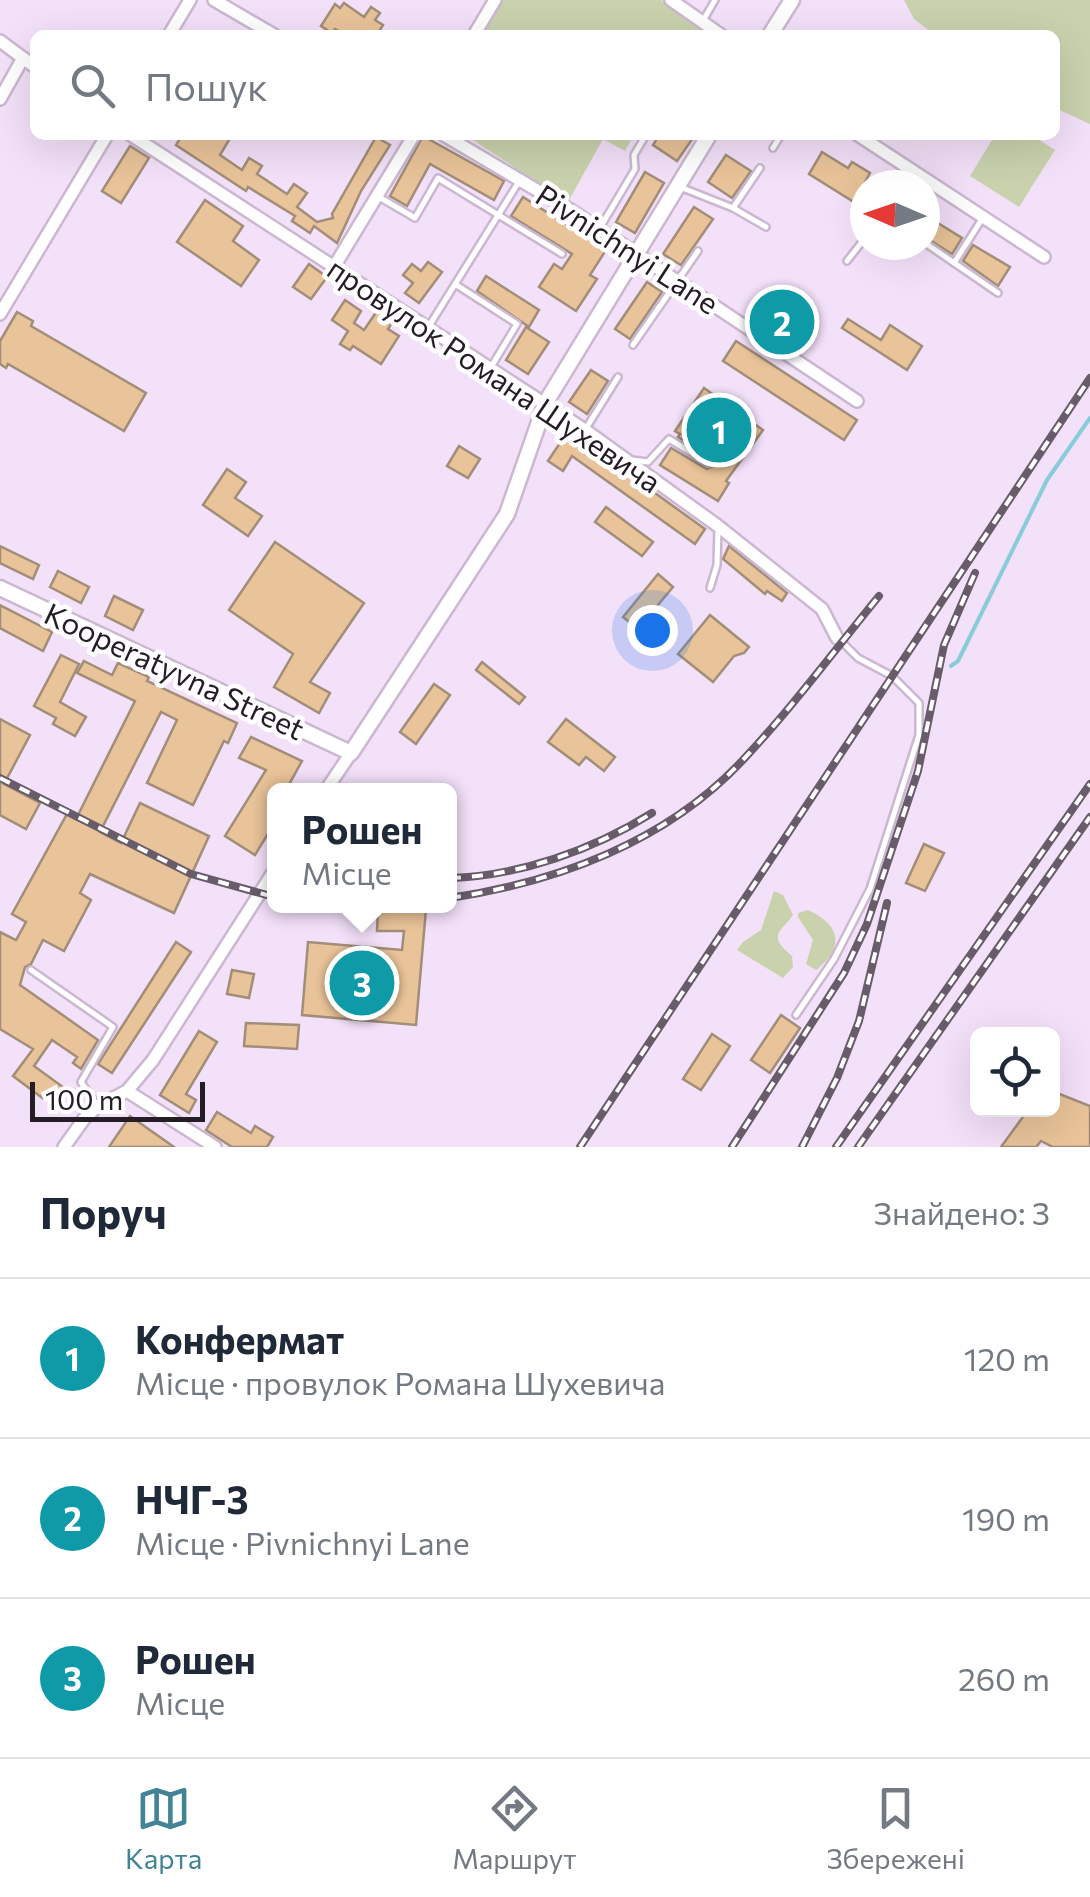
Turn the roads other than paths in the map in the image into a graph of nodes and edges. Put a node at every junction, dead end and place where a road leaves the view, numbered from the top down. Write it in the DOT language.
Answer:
graph roads {
  1 [pos="190,0"];
  2 [pos="214,0"];
  3 [pos="495,0"];
  4 [pos="671,0"];
  5 [pos="715,0"];
  6 [pos="792,0"];
  7 [pos="702,22"];
  8 [pos="171,30"];
  9 [pos="265,30"];
  10 [pos="477,30"];
  11 [pos="714,30"];
  12 [pos="773,30"];
  13 [pos="0,41"];
  14 [pos="23,58"];
  15 [pos="30,63"];
  16 [pos="0,99"];
  17 [pos="104,140"];
  18 [pos="139,140"];
  19 [pos="411,140"];
  20 [pos="453,140"];
  21 [pos="643,140"];
  22 [pos="706,140"];
  23 [pos="778,140"];
  24 [pos="866,140"];
  25 [pos="773,148"];
  26 [pos="760,168"];
  27 [pos="912,170"];
  28 [pos="521,178"];
  29 [pos="680,187"];
  30 [pos="940,189"];
  31 [pos="376,196"];
  32 [pos="733,208"];
  33 [pos="498,214"];
  34 [pos="983,218"];
  35 [pos="766,227"];
  36 [pos="600,229"];
  37 [pos="698,251"];
  38 [pos="562,254"];
  39 [pos="940,254"];
  40 [pos="638,255"];
  41 [pos="850,256"];
  42 [pos="1044,257"];
  43 [pos="847,260"];
  44 [pos="954,263"];
  45 [pos="335,265"];
  46 [pos="678,280"];
  47 [pos="455,284"];
  48 [pos="998,292"];
  49 [pos="0,314"];
  50 [pos="429,326"];
  51 [pos="633,345"];
  52 [pos="491,367"];
  53 [pos="618,377"];
  54 [pos="857,401"];
  55 [pos="546,402"];
  56 [pos="585,430"];
  57 [pos="624,460"];
  58 [pos="709,464"];
  59 [pos="718,526"];
  60 [pos="0,588"];
  61 [pos="710,588"];
  62 [pos="837,638"];
  63 [pos="351,753"];
  64 [pos="331,783"];
  65 [pos="267,882"];
  66 [pos="31,970"];
  67 [pos="796,1014"];
  68 [pos="127,1090"];
  69 [pos="98,1106"];
  70 [pos="64,1147"];
  71 [pos="215,1147"];
  1 -- 8 [label="street"];
  2 -- 9 [label="street"];
  3 -- 10 [label="street"];
  4 -- 7 [label="street"];
  5 -- 7 [label="lane"];
  6 -- 12 [label="street"];
  7 -- 11 [label="street"];
  13 -- 14 [label="street"];
  14 -- 15 [label="street"];
  14 -- 16 [label="street"];
  17 -- 49 [label="street"];
  18 -- 45 [label="street, провулок Романа Шухевича"];
  19 -- 31 [label="street"];
  20 -- 28 [label="street, Pivnichnyi Lane"];
  21 -- 36 [label="lane"];
  22 -- 29 [label="street"];
  23 -- 25 [label="lane"];
  24 -- 27 [label="street"];
  26 -- 32 [label="lane"];
  28 -- 33 [label="lane"];
  28 -- 36 [label="street, Pivnichnyi Lane"];
  29 -- 32 [label="lane"];
  29 -- 40 [label="street"];
  30 -- 34 [label="street"];
  31 -- 33 [label="lane"];
  31 -- 45 [label="street"];
  32 -- 35 [label="lane"];
  33 -- 38 [label="lane"];
  33 -- 47 [label="lane"];
  34 -- 42 [label="street"];
  34 -- 44 [label="lane"];
  36 -- 40 [label="street, Pivnichnyi Lane"];
  37 -- 46 [label="lane"];
  39 -- 44 [label="lane"];
  40 -- 46 [label="street, Pivnichnyi Lane"];
  40 -- 55 [label="street"];
  41 -- 43 [label="lane"];
  44 -- 48 [label="lane"];
  45 -- 50 [label="street, провулок Романа Шухевича"];
  46 -- 51 [label="lane"];
  46 -- 54 [label="street, Pivnichnyi Lane"];
  47 -- 50 [label="lane"];
  47 -- 52 [label="lane"];
  50 -- 52 [label="street, провулок Романа Шухевича"];
  52 -- 55 [label="street, провулок Романа Шухевича"];
  53 -- 56 [label="lane"];
  55 -- 56 [label="street, провулок Романа Шухевича"];
  55 -- 63 [label="street"];
  56 -- 57 [label="street, провулок Романа Шухевича"];
  57 -- 58 [label="lane"];
  57 -- 59 [label="street, провулок Романа Шухевича"];
  59 -- 61 [label="lane"];
  59 -- 62 [label="street, провулок Романа Шухевича"];
  60 -- 63 [label="street, Kooperatyvna Street"];
  62 -- 67 [label="lane"];
  63 -- 64 [label="street"];
  65 -- 68 [label="street"];
  66 -- 69 [label="lane"];
  68 -- 69 [label="street"];
  68 -- 71 [label="street"];
  69 -- 70 [label="street"];
}
